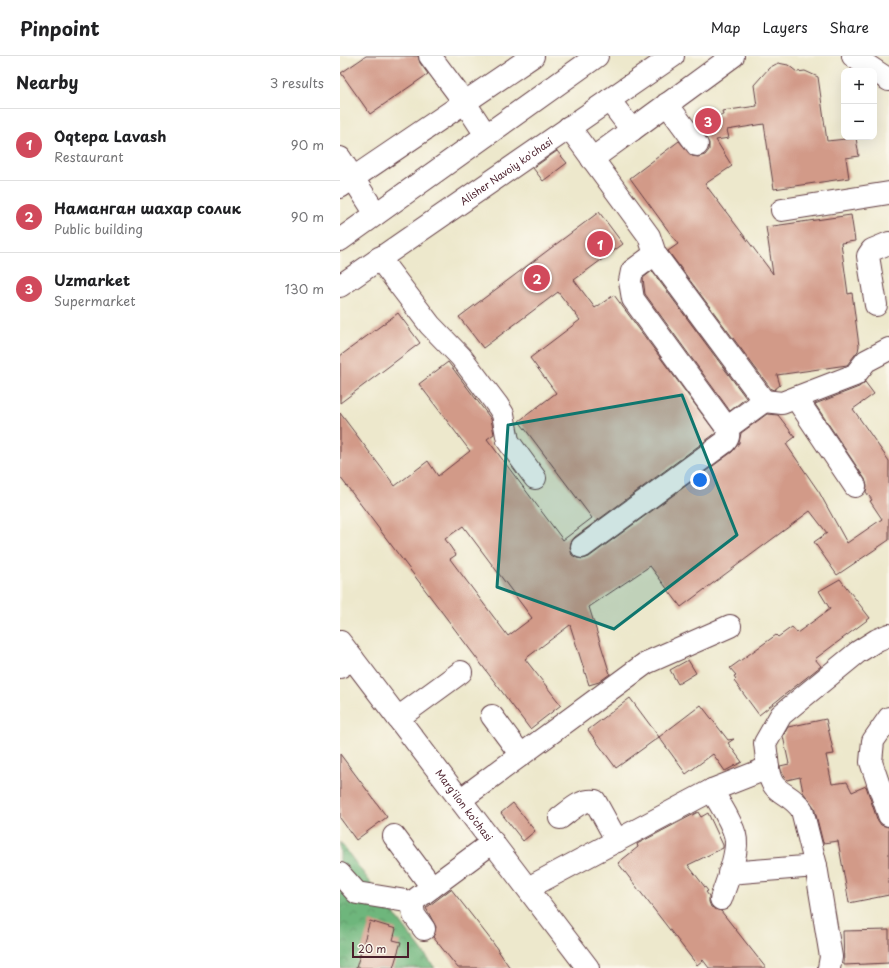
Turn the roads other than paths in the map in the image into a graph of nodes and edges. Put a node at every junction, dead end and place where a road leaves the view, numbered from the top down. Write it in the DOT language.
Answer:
graph roads {
  1 [pos="430,56"];
  2 [pos="533,56"];
  3 [pos="598,56"];
  4 [pos="673,56"];
  5 [pos="733,56"];
  6 [pos="853,56"];
  7 [pos="889,80"];
  8 [pos="609,100"];
  9 [pos="465,103"];
  10 [pos="667,104"];
  11 [pos="569,127"];
  12 [pos="632,130"];
  13 [pos="486,135"];
  14 [pos="697,145"];
  15 [pos="340,158"];
  16 [pos="592,159"];
  17 [pos="346,183"];
  18 [pos="889,193"];
  19 [pos="782,210"];
  20 [pos="376,214"];
  21 [pos="340,240"];
  22 [pos="889,243"];
  23 [pos="655,254"];
  24 [pos="379,258"];
  25 [pos="340,286"];
  26 [pos="876,305"];
  27 [pos="889,349"];
  28 [pos="796,398"];
  29 [pos="764,401"];
  30 [pos="727,428"];
  31 [pos="535,478"];
  32 [pos="855,486"];
  33 [pos="582,547"];
  34 [pos="730,626"];
  35 [pos="889,635"];
  36 [pos="344,656"];
  37 [pos="461,672"];
  38 [pos="492,716"];
  39 [pos="398,718"];
  40 [pos="889,718"];
  41 [pos="521,755"];
  42 [pos="768,768"];
  43 [pos="712,790"];
  44 [pos="460,800"];
  45 [pos="889,815"];
  46 [pos="560,818"];
  47 [pos="394,836"];
  48 [pos="617,841"];
  49 [pos="493,842"];
  50 [pos="816,866"];
  51 [pos="729,873"];
  52 [pos="340,874"];
  53 [pos="432,887"];
  54 [pos="528,888"];
  55 [pos="721,899"];
  56 [pos="412,902"];
  57 [pos="424,929"];
  58 [pos="588,968"];
  59 [pos="829,968"];
  1 -- 9 [label="main road"];
  2 -- 9 [label="main road"];
  3 -- 13 [label="main road"];
  4 -- 8 [label="main road, Alisher Navoiy ko'chasi"];
  5 -- 10 [label="main road"];
  6 -- 7 [label="main road"];
  8 -- 11 [label="main road, Alisher Navoiy ko'chasi"];
  8 -- 12 [label="main road"];
  9 -- 13 [label="main road"];
  9 -- 17 [label="main road"];
  10 -- 12 [label="main road"];
  10 -- 14 [label="main road"];
  11 -- 16 [label="main road"];
  11 -- 24 [label="main road, Alisher Navoiy ko'chasi"];
  12 -- 16 [label="main road"];
  13 -- 20 [label="main road"];
  15 -- 17 [label="main road"];
  16 -- 23 [label="main road"];
  17 -- 20 [label="main road"];
  18 -- 19 [label="main road"];
  20 -- 21 [label="main road"];
  22 -- 26 [label="main road"];
  23 -- 29 [label="main road"];
  23 -- 30 [label="main road"];
  24 -- 25 [label="main road, Alisher Navoiy ko'chasi"];
  24 -- 31 [label="main road"];
  27 -- 28 [label="main road"];
  28 -- 29 [label="main road"];
  28 -- 32 [label="main road"];
  29 -- 30 [label="main road"];
  30 -- 33 [label="main road"];
  34 -- 41 [label="main road"];
  35 -- 42 [label="main road"];
  36 -- 39 [label="main road, Marg'ilon ko'chasi"];
  37 -- 39 [label="main road"];
  38 -- 41 [label="main road"];
  39 -- 44 [label="main road, Marg'ilon ko'chasi"];
  40 -- 45 [label="main road"];
  41 -- 44 [label="main road"];
  42 -- 43 [label="main road"];
  42 -- 50 [label="main road"];
  43 -- 48 [label="main road"];
  43 -- 51 [label="main road"];
  44 -- 49 [label="main road, Marg'ilon ko'chasi"];
  46 -- 48 [label="main road"];
  47 -- 53 [label="main road"];
  48 -- 54 [label="main road"];
  49 -- 53 [label="main road"];
  49 -- 54 [label="main road, Marg'ilon ko'chasi"];
  50 -- 51 [label="main road"];
  50 -- 59 [label="main road"];
  51 -- 55 [label="main road"];
  52 -- 56 [label="main road"];
  53 -- 56 [label="main road"];
  54 -- 58 [label="main road, Marg'ilon ko'chasi"];
  56 -- 57 [label="main road"];
}
